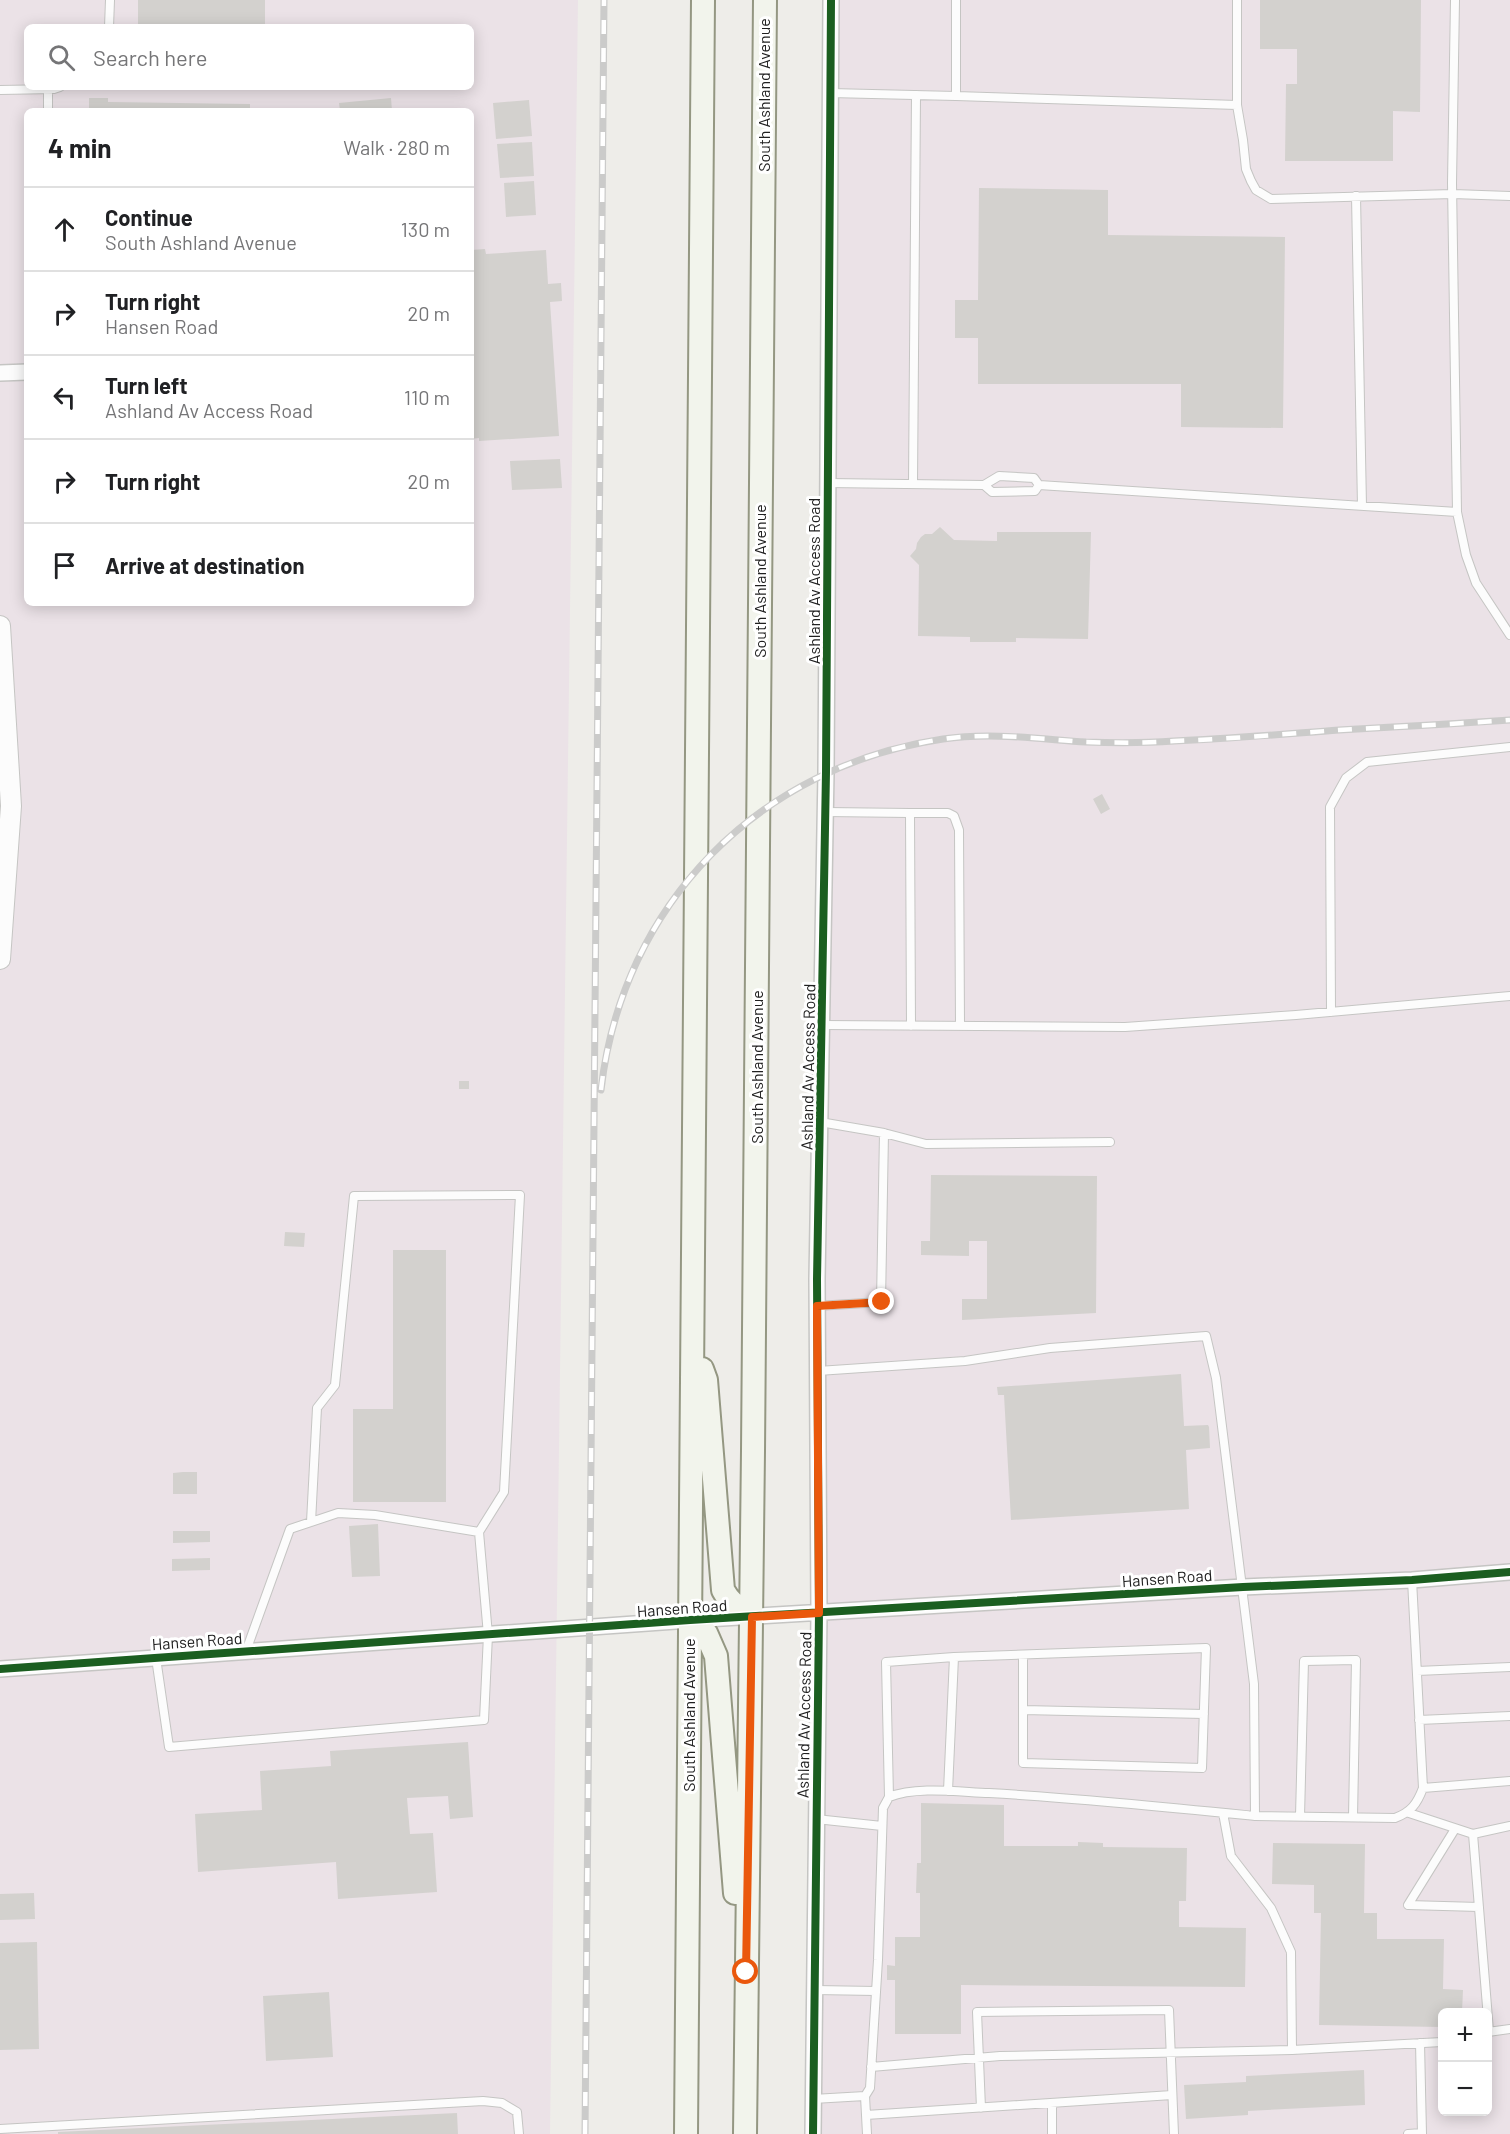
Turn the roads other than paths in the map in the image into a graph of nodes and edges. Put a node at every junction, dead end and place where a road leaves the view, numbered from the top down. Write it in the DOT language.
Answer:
graph roads {
  1 [pos="110,0"];
  2 [pos="703,0"];
  3 [pos="765,0"];
  4 [pos="831,0"];
  5 [pos="956,0"];
  6 [pos="1237,0"];
  7 [pos="1455,0"];
  8 [pos="109,24"];
  9 [pos="0,90"];
  10 [pos="24,90"];
  11 [pos="48,90"];
  12 [pos="830,93"];
  13 [pos="916,95"];
  14 [pos="956,96"];
  15 [pos="1237,105"];
  16 [pos="48,108"];
  17 [pos="1453,194"];
  18 [pos="1356,196"];
  19 [pos="1510,196"];
  20 [pos="24,372"];
  21 [pos="0,373"];
  22 [pos="828,483"];
  23 [pos="913,484"];
  24 [pos="984,485"];
  25 [pos="1039,485"];
  26 [pos="1362,506"];
  27 [pos="1456,512"];
  28 [pos="0,626"];
  29 [pos="1510,635"];
  30 [pos="1510,747"];
  31 [pos="826,812"];
  32 [pos="910,813"];
  33 [pos="1,934"];
  34 [pos="0,959"];
  35 [pos="1510,996"];
  36 [pos="1331,1012"];
  37 [pos="822,1025"];
  38 [pos="911,1026"];
  39 [pos="960,1026"];
  40 [pos="820,1122"];
  41 [pos="884,1132"];
  42 [pos="1110,1142"];
  43 [pos="817,1306"];
  44 [pos="692,1337"];
  45 [pos="818,1371"];
  46 [pos="311,1522"];
  47 [pos="479,1532"];
  48 [pos="1510,1572"];
  49 [pos="1412,1580"];
  50 [pos="1243,1587"];
  51 [pos="819,1613"];
  52 [pos="752,1617"];
  53 [pos="690,1620"];
  54 [pos="488,1635"];
  55 [pos="246,1651"];
  56 [pos="1023,1655"];
  57 [pos="954,1657"];
  58 [pos="156,1658"];
  59 [pos="1510,1667"];
  60 [pos="0,1669"];
  61 [pos="1417,1671"];
  62 [pos="1023,1710"];
  63 [pos="1204,1714"];
  64 [pos="1510,1716"];
  65 [pos="1419,1720"];
  66 [pos="1510,1781"];
  67 [pos="1423,1788"];
  68 [pos="948,1791"];
  69 [pos="889,1797"];
  70 [pos="1223,1813"];
  71 [pos="1409,1813"];
  72 [pos="1255,1816"];
  73 [pos="1300,1816"];
  74 [pos="1353,1817"];
  75 [pos="816,1819"];
  76 [pos="882,1826"];
  77 [pos="1510,1826"];
  78 [pos="1455,1829"];
  79 [pos="1473,1834"];
  80 [pos="1479,1907"];
  81 [pos="746,1972"];
  82 [pos="815,1990"];
  83 [pos="876,1991"];
  84 [pos="1486,2008"];
  85 [pos="1510,2029"];
  86 [pos="1492,2031"];
  87 [pos="1438,2042"];
  88 [pos="1420,2043"];
  89 [pos="1292,2050"];
  90 [pos="1170,2052"];
  91 [pos="978,2057"];
  92 [pos="871,2067"];
  93 [pos="865,2096"];
  94 [pos="1172,2096"];
  95 [pos="813,2099"];
  96 [pos="1052,2103"];
  97 [pos="981,2108"];
  98 [pos="866,2115"];
  99 [pos="0,2129"];
  100 [pos="1422,2133"];
  101 [pos="519,2134"];
  102 [pos="686,2134"];
  103 [pos="745,2134"];
  104 [pos="813,2134"];
  105 [pos="867,2134"];
  106 [pos="1052,2134"];
  107 [pos="1174,2134"];
  108 [pos="1408,2134"];
  1 -- 8 [label="lane"];
  2 -- 44 [label="main road, South Ashland Avenue"];
  3 -- 52 [label="main road, South Ashland Avenue"];
  4 -- 12 [label="street, Ashland Av Access Road"];
  5 -- 14 [label="lane"];
  6 -- 15 [label="lane"];
  7 -- 17 [label="lane"];
  9 -- 10 [label="lane"];
  11 -- 16 [label="lane"];
  12 -- 13 [label="lane"];
  12 -- 22 [label="street, Ashland Av Access Road"];
  13 -- 14 [label="lane"];
  13 -- 23 [label="lane"];
  14 -- 15 [label="lane"];
  15 -- 18 [label="lane"];
  17 -- 18 [label="lane"];
  17 -- 19 [label="lane"];
  17 -- 27 [label="lane"];
  18 -- 26 [label="lane"];
  20 -- 21 [label="street"];
  22 -- 23 [label="lane"];
  22 -- 31 [label="street, Ashland Av Access Road"];
  23 -- 24 [label="lane"];
  24 -- 25 [label="lane"];
  24 -- 25 [label="lane"];
  25 -- 26 [label="lane"];
  26 -- 27 [label="lane"];
  27 -- 29 [label="lane"];
  28 -- 33 [label="street"];
  30 -- 36 [label="lane"];
  31 -- 32 [label="lane"];
  31 -- 37 [label="street, Ashland Av Access Road"];
  32 -- 38 [label="lane"];
  32 -- 39 [label="lane"];
  33 -- 34 [label="street"];
  35 -- 36 [label="lane"];
  36 -- 39 [label="lane"];
  37 -- 38 [label="lane"];
  37 -- 40 [label="street, Ashland Av Access Road"];
  38 -- 39 [label="lane"];
  40 -- 41 [label="lane"];
  40 -- 43 [label="street, Ashland Av Access Road"];
  41 -- 42 [label="lane"];
  41 -- 43 [label="lane"];
  43 -- 45 [label="street, Ashland Av Access Road"];
  44 -- 52 [label="main road"];
  44 -- 53 [label="main road, South Ashland Avenue"];
  45 -- 50 [label="lane"];
  45 -- 51 [label="street, Ashland Av Access Road"];
  46 -- 47 [label="lane"];
  46 -- 47 [label="lane"];
  46 -- 55 [label="lane"];
  47 -- 54 [label="lane"];
  48 -- 49 [label="street, Hansen Road"];
  49 -- 50 [label="street, Hansen Road"];
  49 -- 61 [label="lane"];
  50 -- 51 [label="street, Hansen Road"];
  50 -- 72 [label="lane"];
  51 -- 52 [label="street, Hansen Road"];
  51 -- 75 [label="street, Ashland Av Access Road"];
  52 -- 53 [label="street, Hansen Road"];
  52 -- 81 [label="main road, South Ashland Avenue"];
  53 -- 54 [label="street, Hansen Road"];
  53 -- 81 [label="main road"];
  53 -- 102 [label="main road, South Ashland Avenue"];
  54 -- 55 [label="street, Hansen Road"];
  54 -- 58 [label="lane"];
  55 -- 58 [label="street, Hansen Road"];
  56 -- 57 [label="lane"];
  56 -- 62 [label="lane"];
  56 -- 63 [label="lane"];
  57 -- 68 [label="lane"];
  57 -- 69 [label="lane"];
  58 -- 60 [label="street, Hansen Road"];
  59 -- 61 [label="lane"];
  61 -- 65 [label="lane"];
  62 -- 63 [label="lane"];
  62 -- 63 [label="lane"];
  64 -- 65 [label="lane"];
  65 -- 67 [label="lane"];
  66 -- 67 [label="lane"];
  67 -- 71 [label="lane"];
  68 -- 69 [label="lane"];
  68 -- 70 [label="lane"];
  69 -- 76 [label="lane"];
  70 -- 72 [label="lane"];
  70 -- 89 [label="lane"];
  71 -- 74 [label="lane"];
  71 -- 78 [label="lane"];
  72 -- 73 [label="lane"];
  73 -- 74 [label="lane"];
  73 -- 74 [label="lane"];
  75 -- 76 [label="lane"];
  75 -- 82 [label="street, Ashland Av Access Road"];
  76 -- 83 [label="lane"];
  77 -- 79 [label="lane"];
  78 -- 79 [label="lane"];
  78 -- 80 [label="lane"];
  79 -- 80 [label="lane"];
  80 -- 84 [label="lane"];
  81 -- 103 [label="main road, South Ashland Avenue"];
  82 -- 83 [label="lane"];
  82 -- 95 [label="street, Ashland Av Access Road"];
  83 -- 92 [label="lane"];
  85 -- 86 [label="lane"];
  87 -- 88 [label="lane"];
  88 -- 89 [label="lane"];
  88 -- 100 [label="lane"];
  89 -- 90 [label="lane"];
  90 -- 91 [label="lane"];
  90 -- 91 [label="lane"];
  90 -- 94 [label="lane"];
  91 -- 92 [label="lane"];
  91 -- 97 [label="lane"];
  92 -- 93 [label="lane"];
  93 -- 95 [label="lane"];
  93 -- 98 [label="lane"];
  94 -- 96 [label="lane"];
  94 -- 107 [label="lane"];
  95 -- 104 [label="street, Ashland Av Access Road"];
  96 -- 97 [label="lane"];
  96 -- 106 [label="lane"];
  97 -- 98 [label="lane"];
  98 -- 105 [label="lane"];
  99 -- 101 [label="lane"];
  100 -- 108 [label="lane"];
}
